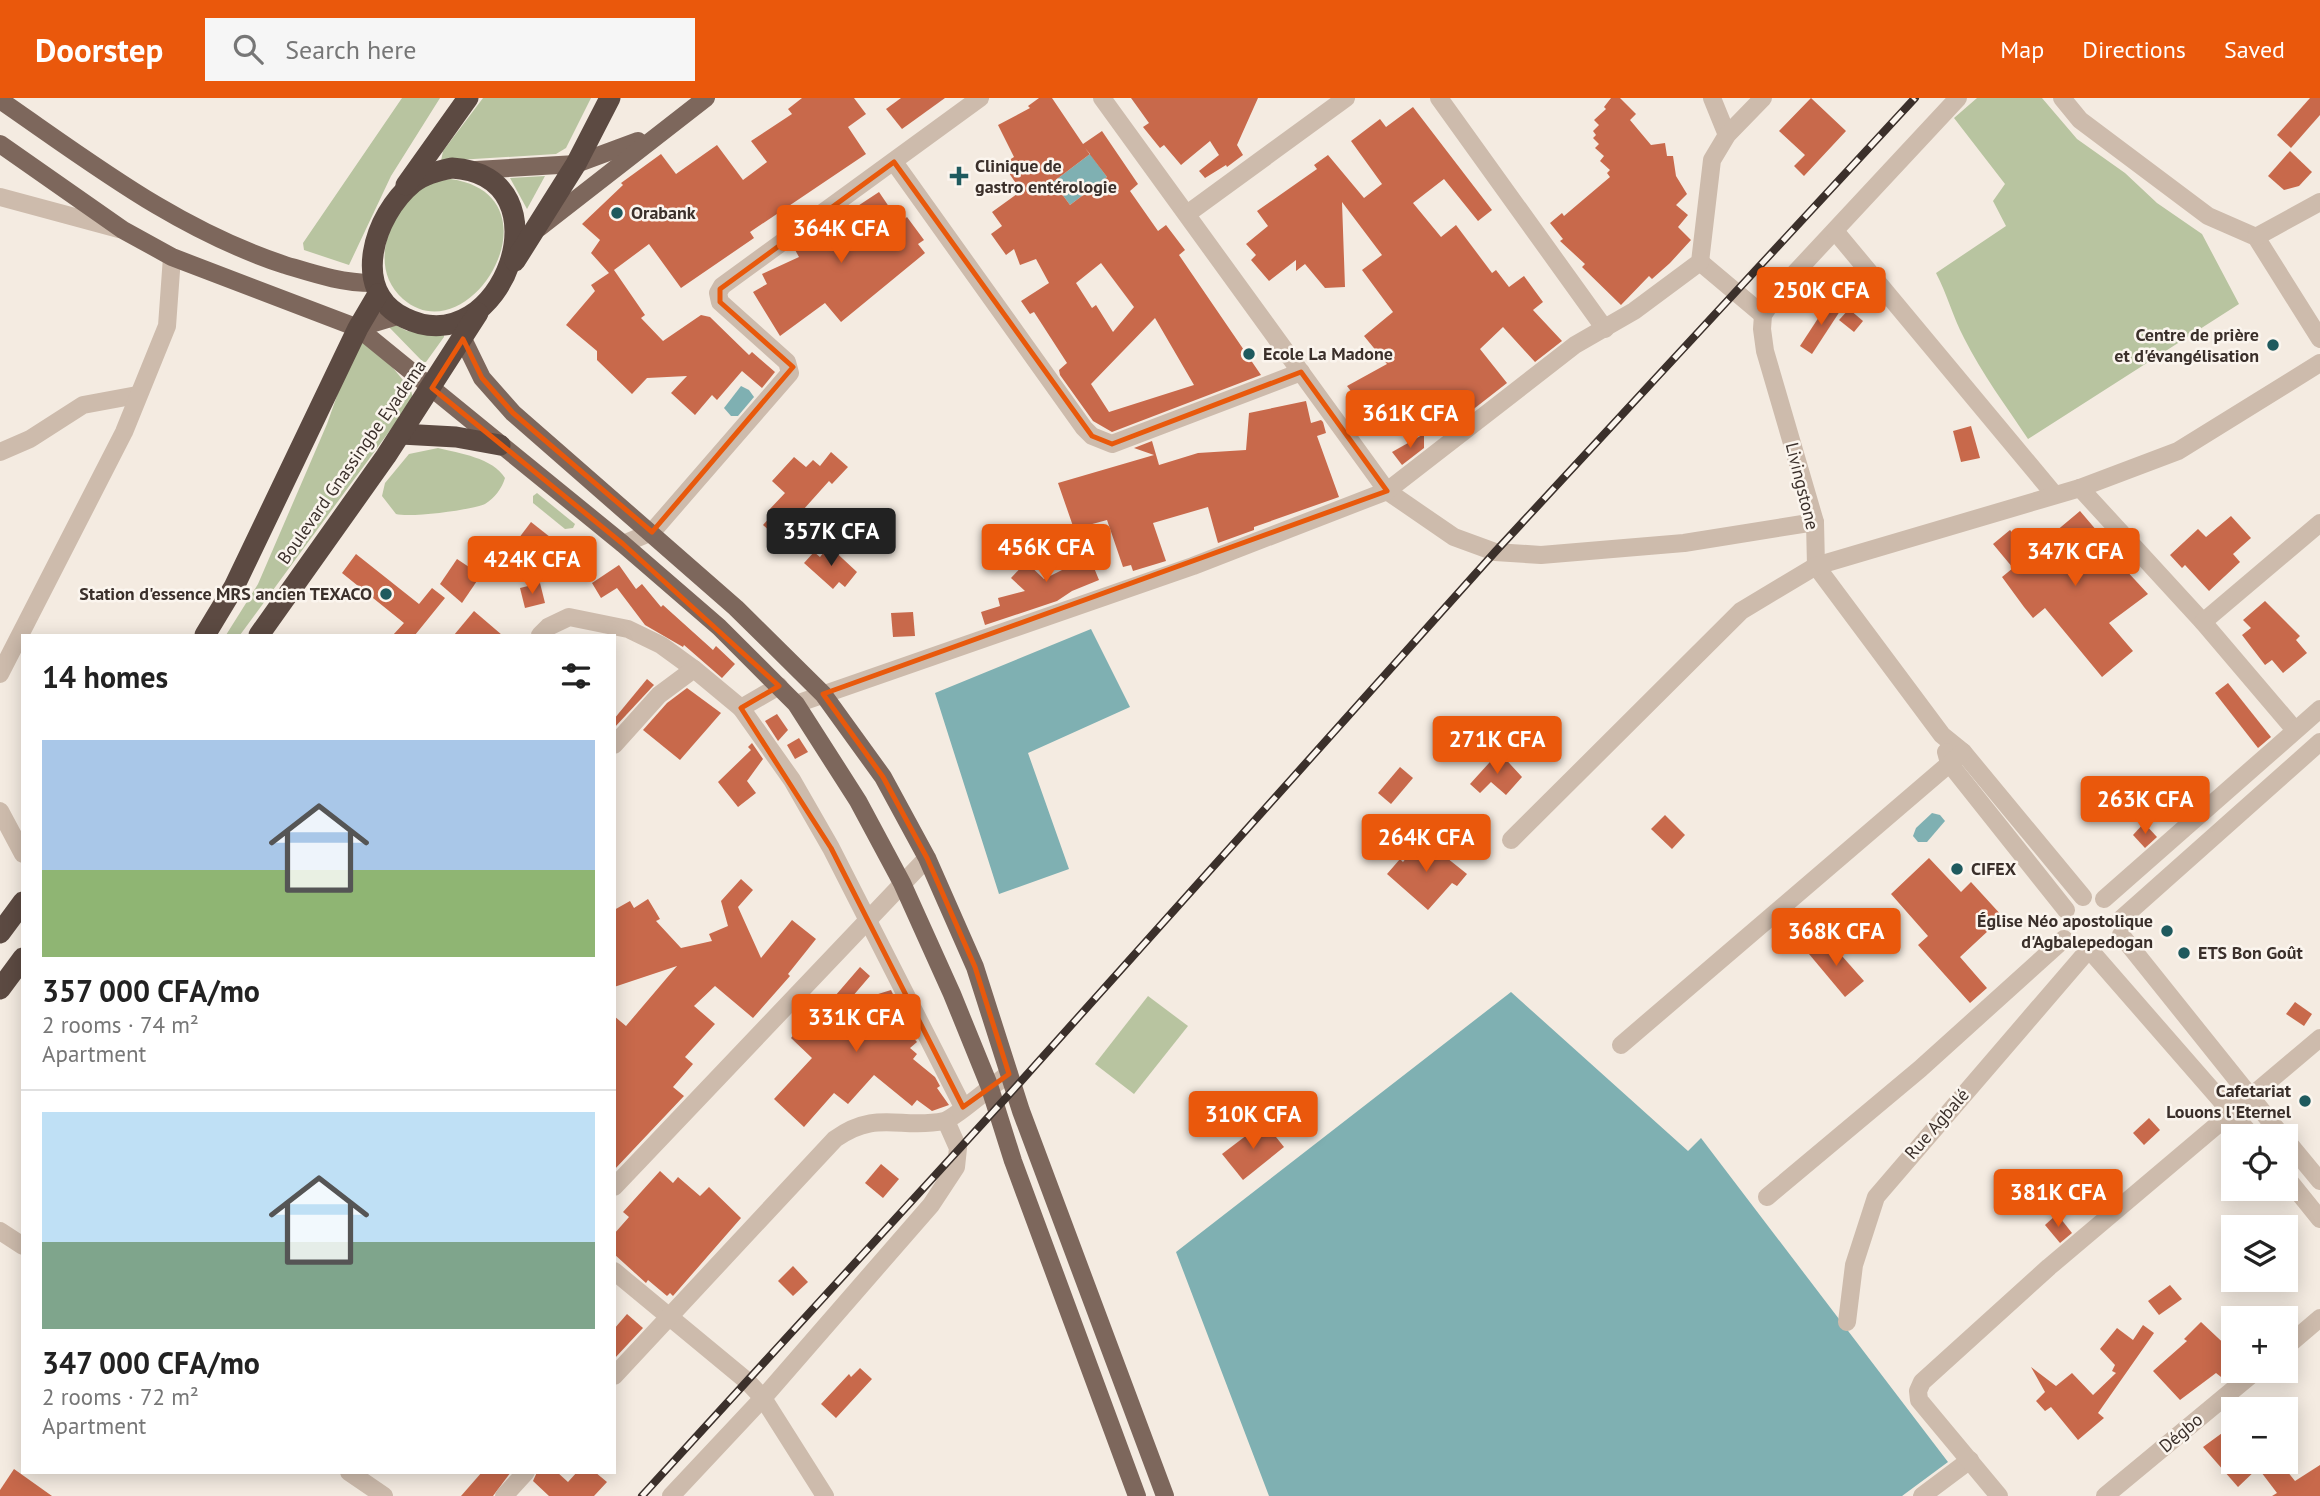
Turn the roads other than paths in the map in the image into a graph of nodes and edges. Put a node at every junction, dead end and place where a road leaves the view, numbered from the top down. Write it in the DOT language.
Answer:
graph roads {
  1 [pos="468,98"];
  2 [pos="610,98"];
  3 [pos="706,98"];
  4 [pos="980,98"];
  5 [pos="1102,98"];
  6 [pos="1346,98"];
  7 [pos="1438,98"];
  8 [pos="1712,98"];
  9 [pos="1763,98"];
  10 [pos="1958,98"];
  11 [pos="2062,98"];
  12 [pos="0,100"];
  13 [pos="672,123"];
  14 [pos="1727,135"];
  15 [pos="0,144"];
  16 [pos="894,162"];
  17 [pos="576,164"];
  18 [pos="476,170"];
  19 [pos="0,197"];
  20 [pos="397,198"];
  21 [pos="2320,202"];
  22 [pos="1187,214"];
  23 [pos="123,230"];
  24 [pos="536,230"];
  25 [pos="1835,231"];
  26 [pos="2256,237"];
  27 [pos="259,256"];
  28 [pos="172,257"];
  29 [pos="277,262"];
  30 [pos="1700,262"];
  31 [pos="509,268"];
  32 [pos="246,285"];
  33 [pos="376,289"];
  34 [pos="265,293"];
  35 [pos="478,313"];
  36 [pos="1763,315"];
  37 [pos="401,316"];
  38 [pos="358,328"];
  39 [pos="1605,329"];
  40 [pos="463,339"];
  41 [pos="2320,339"];
  42 [pos="2320,363"];
  43 [pos="1301,372"];
  44 [pos="432,388"];
  45 [pos="137,395"];
  46 [pos="401,434"];
  47 [pos="500,445"];
  48 [pos="0,453"];
  49 [pos="2080,488"];
  50 [pos="1387,491"];
  51 [pos="2054,494"];
  52 [pos="1815,522"];
  53 [pos="2320,523"];
  54 [pos="652,532"];
  55 [pos="622,544"];
  56 [pos="1816,566"];
  57 [pos="2203,622"];
  58 [pos="206,634"];
  59 [pos="260,634"];
  60 [pos="541,634"];
  61 [pos="694,669"];
  62 [pos="0,674"];
  63 [pos="779,686"];
  64 [pos="823,694"];
  65 [pos="796,704"];
  66 [pos="741,708"];
  67 [pos="2320,709"];
  68 [pos="2295,730"];
  69 [pos="2320,742"];
  70 [pos="616,743"];
  71 [pos="1956,757"];
  72 [pos="0,811"];
  73 [pos="1511,840"];
  74 [pos="21,850"];
  75 [pos="927,858"];
  76 [pos="902,883"];
  77 [pos="2083,897"];
  78 [pos="2104,899"];
  79 [pos="21,905"];
  80 [pos="2066,909"];
  81 [pos="868,919"];
  82 [pos="2121,927"];
  83 [pos="0,933"];
  84 [pos="2064,939"];
  85 [pos="2089,956"];
  86 [pos="21,961"];
  87 [pos="0,989"];
  88 [pos="2320,1038"];
  89 [pos="1621,1045"];
  90 [pos="1009,1074"];
  91 [pos="989,1085"];
  92 [pos="2249,1096"];
  93 [pos="963,1107"];
  94 [pos="2232,1111"];
  95 [pos="946,1121"];
  96 [pos="2242,1124"];
  97 [pos="2272,1124"];
  98 [pos="2298,1155"];
  99 [pos="2320,1181"];
  100 [pos="616,1185"];
  101 [pos="2298,1192"];
  102 [pos="1768,1197"];
  103 [pos="2320,1219"];
  104 [pos="0,1231"];
  105 [pos="21,1245"];
  106 [pos="616,1273"];
  107 [pos="669,1317"];
  108 [pos="2320,1318"];
  109 [pos="1847,1322"];
  110 [pos="2298,1337"];
  111 [pos="616,1374"];
  112 [pos="2241,1383"];
  113 [pos="763,1398"];
  114 [pos="1970,1460"];
  115 [pos="524,1474"];
  116 [pos="360,1475"];
  117 [pos="384,1496"];
  118 [pos="504,1496"];
  119 [pos="671,1496"];
  120 [pos="825,1496"];
  121 [pos="1137,1496"];
  122 [pos="1165,1496"];
  123 [pos="1922,1496"];
  124 [pos="1999,1496"];
  125 [pos="2105,1496"];
  1 -- 20 [label="highway"];
  2 -- 17 [label="highway"];
  3 -- 13 [label="main road"];
  4 -- 16 [label="street"];
  5 -- 22 [label="street"];
  6 -- 22 [label="street"];
  7 -- 39 [label="street"];
  8 -- 14 [label="street"];
  9 -- 14 [label="street"];
  10 -- 25 [label="street"];
  11 -- 26 [label="street"];
  12 -- 27 [label="main road"];
  13 -- 17 [label="main road"];
  13 -- 24 [label="main road"];
  14 -- 30 [label="street"];
  15 -- 23 [label="main road"];
  16 -- 43 [label="street"];
  16 -- 54 [label="street"];
  17 -- 18 [label="main road"];
  17 -- 24 [label="highway"];
  18 -- 20 [label="highway"];
  18 -- 31 [label="highway"];
  19 -- 23 [label="street"];
  20 -- 33 [label="highway"];
  21 -- 26 [label="street"];
  22 -- 43 [label="street"];
  23 -- 28 [label="main road"];
  24 -- 31 [label="highway"];
  25 -- 36 [label="street"];
  25 -- 51 [label="street"];
  26 -- 41 [label="street"];
  27 -- 29 [label="main road"];
  27 -- 32 [label="main road"];
  28 -- 32 [label="main road"];
  28 -- 45 [label="street"];
  29 -- 33 [label="main road"];
  29 -- 34 [label="main road"];
  30 -- 36 [label="street"];
  30 -- 39 [label="street"];
  31 -- 35 [label="highway"];
  32 -- 34 [label="main road"];
  33 -- 37 [label="highway"];
  33 -- 38 [label="highway, Boulevard Gnassingbe Eyadema"];
  34 -- 38 [label="main road"];
  35 -- 37 [label="highway"];
  35 -- 40 [label="highway, Boulevard Gnassingbe Eyadema"];
  36 -- 52 [label="street, Livingstone"];
  37 -- 38 [label="main road"];
  38 -- 44 [label="main road"];
  38 -- 58 [label="highway, Boulevard Gnassingbe Eyadema"];
  39 -- 50 [label="street"];
  40 -- 44 [label="highway, Boulevard Gnassingbe Eyadema"];
  40 -- 54 [label="main road"];
  42 -- 49 [label="street"];
  43 -- 50 [label="street"];
  44 -- 46 [label="highway, Boulevard Gnassingbe Eyadema"];
  44 -- 47 [label="main road"];
  45 -- 48 [label="street"];
  45 -- 62 [label="street"];
  46 -- 47 [label="highway"];
  46 -- 59 [label="highway, Boulevard Gnassingbe Eyadema"];
  47 -- 55 [label="main road"];
  49 -- 51 [label="street"];
  49 -- 57 [label="street"];
  50 -- 52 [label="street"];
  50 -- 64 [label="street"];
  51 -- 56 [label="street"];
  52 -- 56 [label="street, Livingstone"];
  53 -- 57 [label="street"];
  54 -- 55 [label="street"];
  54 -- 64 [label="main road"];
  55 -- 63 [label="main road"];
  56 -- 71 [label="street"];
  56 -- 73 [label="street"];
  57 -- 68 [label="street"];
  60 -- 61 [label="street"];
  61 -- 66 [label="street"];
  61 -- 70 [label="street"];
  63 -- 65 [label="main road"];
  63 -- 66 [label="street"];
  64 -- 65 [label="street"];
  64 -- 75 [label="main road"];
  65 -- 76 [label="main road"];
  66 -- 81 [label="street"];
  67 -- 68 [label="street"];
  68 -- 78 [label="street"];
  69 -- 82 [label="street"];
  71 -- 77 [label="street"];
  71 -- 80 [label="street"];
  71 -- 89 [label="street"];
  72 -- 74 [label="street"];
  75 -- 76 [label="street"];
  75 -- 90 [label="main road"];
  76 -- 81 [label="street"];
  76 -- 91 [label="main road"];
  77 -- 78 [label="street"];
  77 -- 80 [label="street"];
  78 -- 82 [label="street"];
  79 -- 83 [label="highway"];
  80 -- 84 [label="street"];
  81 -- 93 [label="street"];
  81 -- 100 [label="street"];
  82 -- 85 [label="street"];
  82 -- 92 [label="street"];
  84 -- 85 [label="street"];
  84 -- 102 [label="street"];
  85 -- 94 [label="street"];
  85 -- 109 [label="street, Rue Agbalé"];
  86 -- 87 [label="highway"];
  88 -- 92 [label="street"];
  90 -- 91 [label="street"];
  90 -- 122 [label="main road"];
  91 -- 93 [label="street"];
  91 -- 121 [label="main road"];
  92 -- 94 [label="street"];
  92 -- 97 [label="street"];
  93 -- 95 [label="street"];
  94 -- 96 [label="street"];
  94 -- 114 [label="street"];
  95 -- 107 [label="street"];
  95 -- 113 [label="street"];
  98 -- 99 [label="street"];
  101 -- 103 [label="street"];
  104 -- 105 [label="street"];
  106 -- 107 [label="street"];
  107 -- 111 [label="street"];
  107 -- 113 [label="street"];
  108 -- 110 [label="street"];
  112 -- 125 [label="street, Dégbo"];
  113 -- 119 [label="street"];
  113 -- 120 [label="street"];
  114 -- 123 [label="street"];
  114 -- 124 [label="street"];
  115 -- 118 [label="street"];
  116 -- 117 [label="street"];
}
